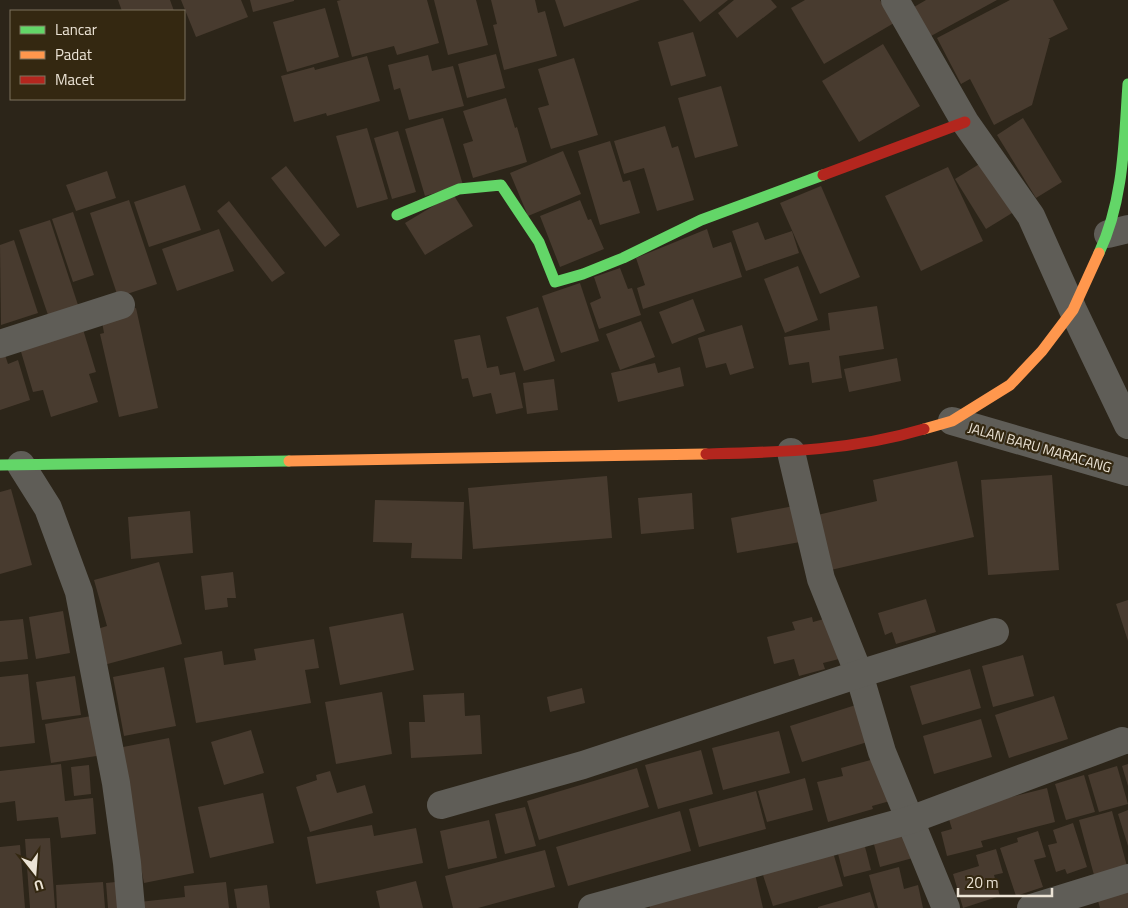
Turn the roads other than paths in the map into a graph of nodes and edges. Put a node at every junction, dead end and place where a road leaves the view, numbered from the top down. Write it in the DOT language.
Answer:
graph roads {
  1 [pos="894,0"];
  2 [pos="1128,84"];
  3 [pos="965,122"];
  4 [pos="397,215"];
  5 [pos="1118,231"];
  6 [pos="121,305"];
  7 [pos="1073,310"];
  8 [pos="0,344"];
  9 [pos="952,421"];
  10 [pos="1128,425"];
  11 [pos="791,452"];
  12 [pos="11,465"];
  13 [pos="1128,472"];
  14 [pos="995,632"];
  15 [pos="859,674"];
  16 [pos="1122,741"];
  17 [pos="441,805"];
  18 [pos="910,820"];
  19 [pos="1128,878"];
  20 [pos="131,908"];
  21 [pos="592,908"];
  22 [pos="946,908"];
  23 [pos="1031,908"];
  1 -- 3 [label="street"];
  2 -- 5 [label="main road"];
  3 -- 4 [label="main road"];
  3 -- 7 [label="street"];
  5 -- 7 [label="main road"];
  6 -- 8 [label="street"];
  7 -- 9 [label="main road"];
  7 -- 10 [label="street"];
  9 -- 11 [label="main road"];
  9 -- 13 [label="street, JALAN BARU MARACANG"];
  11 -- 12 [label="main road"];
  11 -- 15 [label="street"];
  12 -- 20 [label="street"];
  14 -- 15 [label="street"];
  15 -- 17 [label="street"];
  15 -- 18 [label="street"];
  16 -- 18 [label="street"];
  18 -- 21 [label="street"];
  18 -- 22 [label="street"];
  19 -- 23 [label="street"];
}
